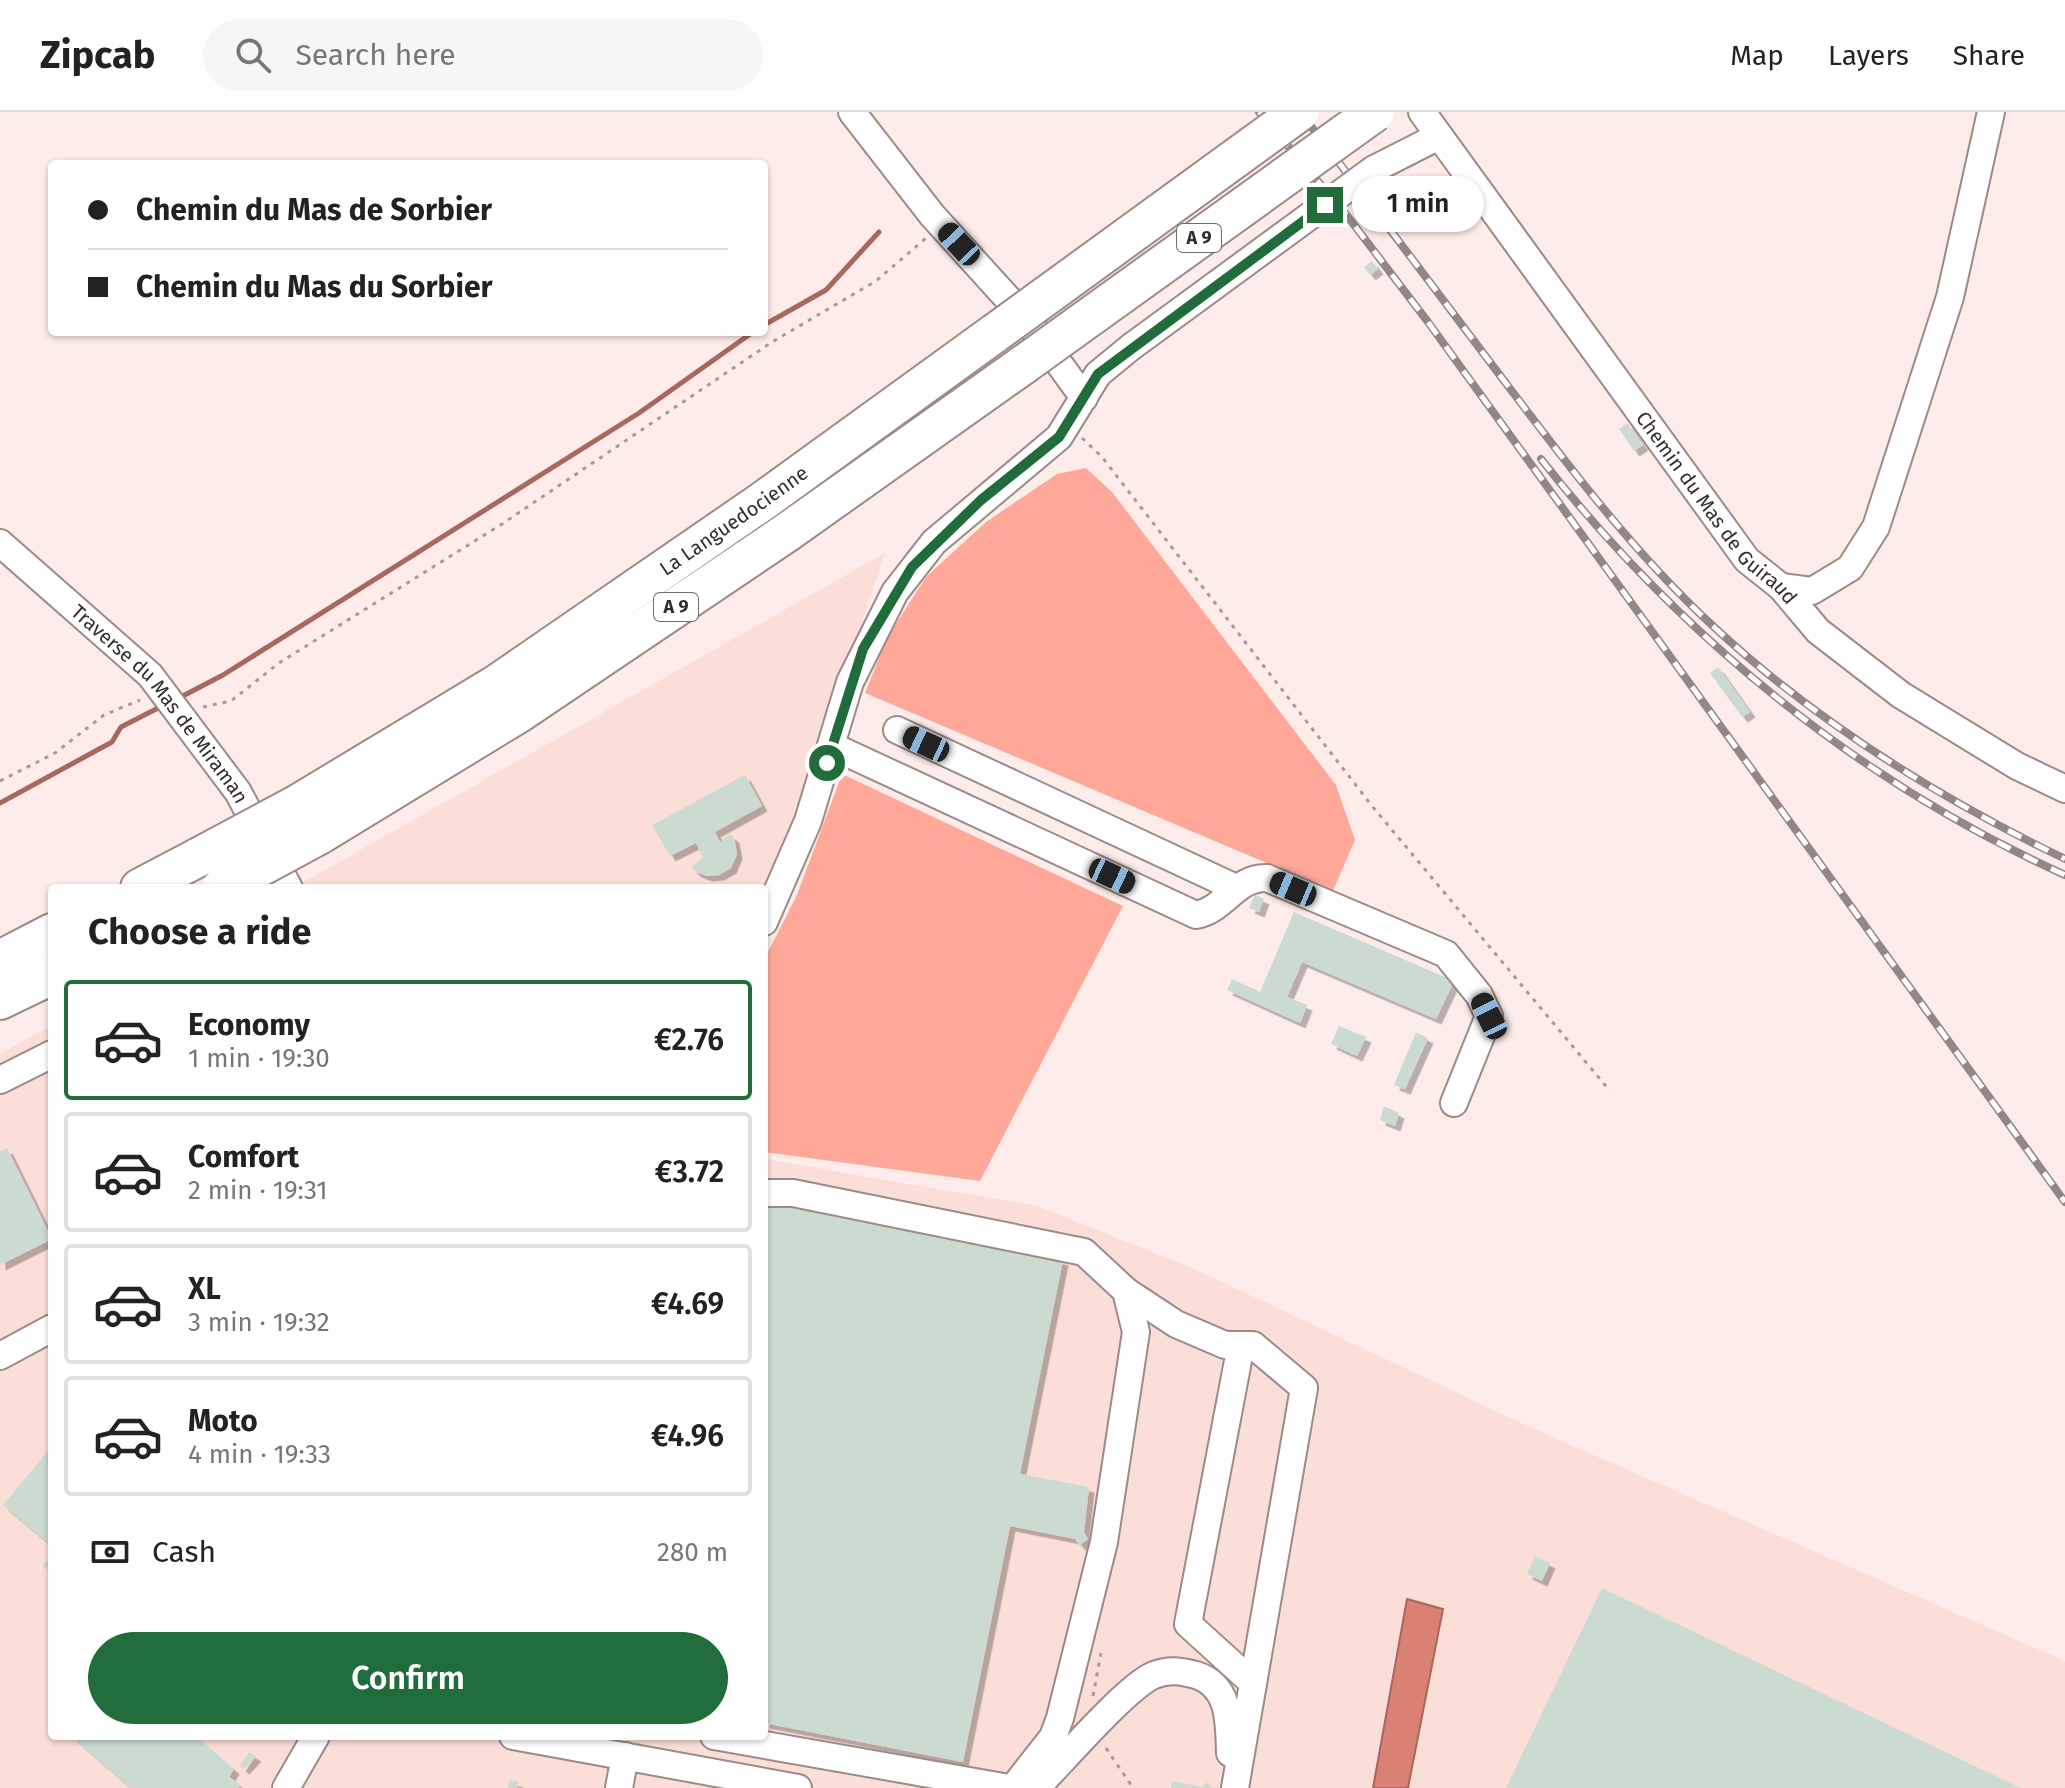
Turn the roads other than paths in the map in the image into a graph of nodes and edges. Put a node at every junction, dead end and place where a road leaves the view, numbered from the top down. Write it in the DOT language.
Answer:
graph roads {
  1 [pos="852,112"];
  2 [pos="1299,112"];
  3 [pos="1375,112"];
  4 [pos="1422,112"];
  5 [pos="1991,112"];
  6 [pos="1439,136"];
  7 [pos="1084,398"];
  8 [pos="0,543"];
  9 [pos="1781,587"];
  10 [pos="897,730"];
  11 [pos="832,746"];
  12 [pos="2065,789"];
  13 [pos="148,884"];
  14 [pos="228,884"];
  15 [pos="287,884"];
  16 [pos="1236,888"];
  17 [pos="768,913"];
  18 [pos="48,935"];
  19 [pos="0,960"];
  20 [pos="48,977"];
  21 [pos="0,1000"];
  22 [pos="48,1056"];
  23 [pos="0,1080"];
  24 [pos="1454,1103"];
  25 [pos="768,1193"];
  26 [pos="1126,1291"];
  27 [pos="48,1330"];
  28 [pos="1241,1345"];
  29 [pos="0,1356"];
  30 [pos="1253,1683"];
  31 [pos="314,1740"];
  32 [pos="535,1740"];
  33 [pos="737,1740"];
  34 [pos="625,1756"];
  35 [pos="286,1788"];
  36 [pos="619,1788"];
  37 [pos="798,1788"];
  38 [pos="1014,1788"];
  39 [pos="1224,1788"];
  40 [pos="1235,1788"];
  1 -- 7 [label="street"];
  2 -- 13 [label="highway, La Languedocienne / A 9, bridge"];
  3 -- 14 [label="highway, La Languedocienne / A 9, bridge"];
  4 -- 6 [label="street, Chemin du Mas de Guiraud"];
  5 -- 9 [label="street, Chemin du Mas de Guiraud"];
  6 -- 7 [label="street, bridge"];
  6 -- 9 [label="street, Chemin du Mas de Guiraud"];
  7 -- 11 [label="street"];
  8 -- 15 [label="street, Traverse du Mas de Miraman"];
  9 -- 12 [label="street"];
  10 -- 16 [label="street"];
  11 -- 16 [label="street"];
  11 -- 17 [label="street"];
  16 -- 24 [label="street"];
  18 -- 19 [label="highway"];
  20 -- 21 [label="highway"];
  22 -- 23 [label="street"];
  25 -- 26 [label="street"];
  26 -- 28 [label="street"];
  26 -- 38 [label="street"];
  27 -- 29 [label="street"];
  28 -- 30 [label="street"];
  28 -- 30 [label="street"];
  30 -- 40 [label="street"];
  31 -- 35 [label="street"];
  32 -- 34 [label="street"];
  33 -- 38 [label="street"];
  34 -- 36 [label="street"];
  34 -- 37 [label="street"];
  38 -- 39 [label="street"];
}
